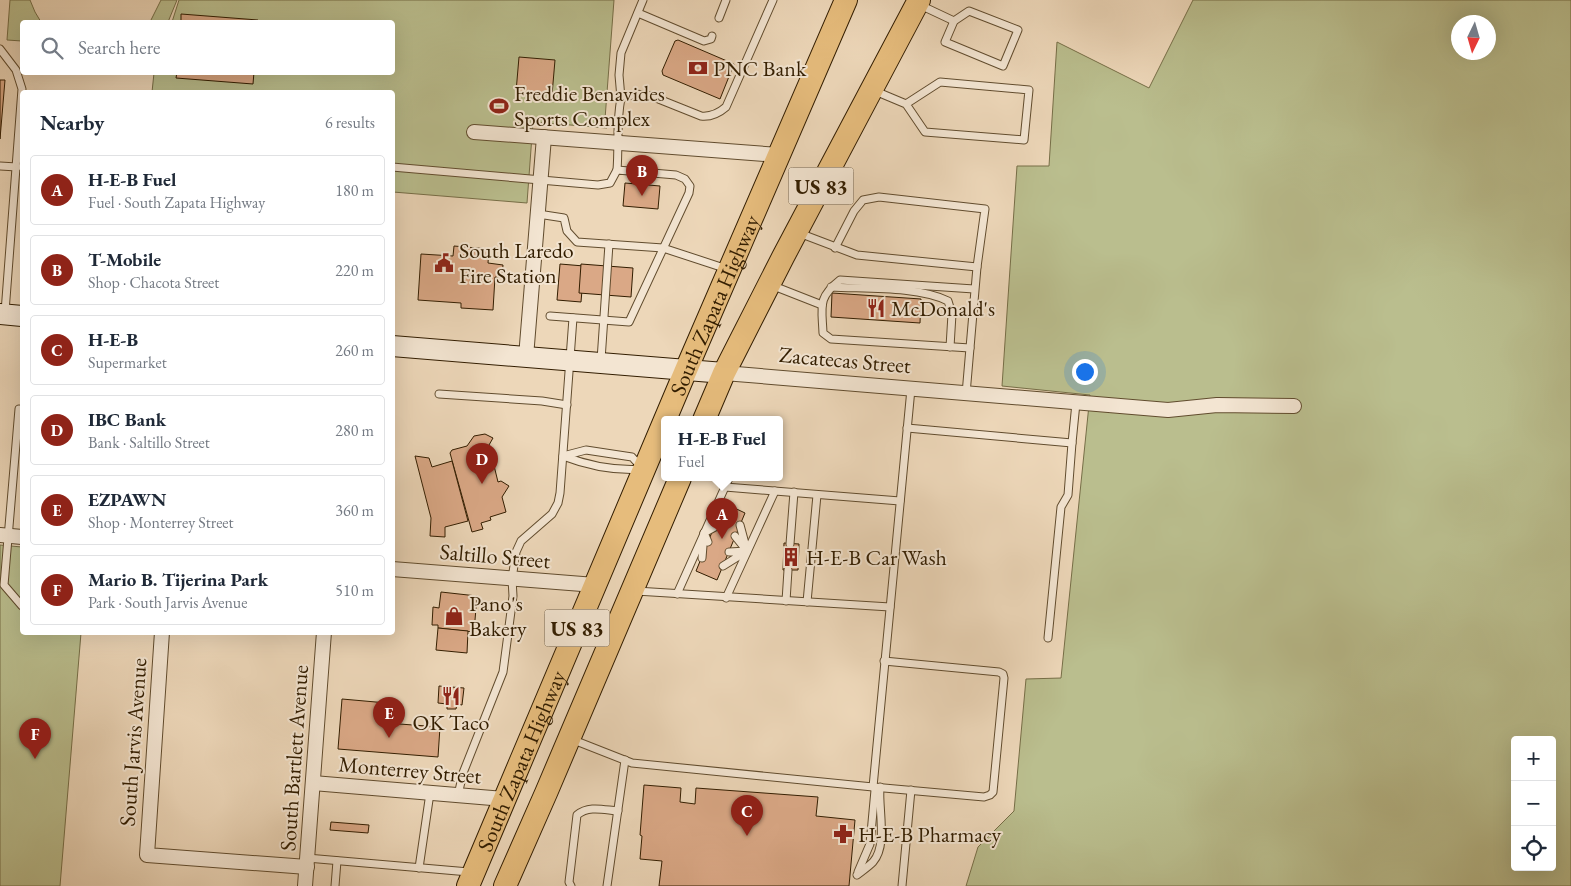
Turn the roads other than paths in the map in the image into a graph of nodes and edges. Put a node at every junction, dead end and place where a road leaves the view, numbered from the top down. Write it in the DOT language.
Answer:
graph roads {
  1 [pos="643,0"];
  2 [pos="726,0"];
  3 [pos="773,0"];
  4 [pos="846,0"];
  5 [pos="918,2"];
  6 [pos="638,13"];
  7 [pos="719,18"];
  8 [pos="954,21"];
  9 [pos="712,36"];
  10 [pos="0,49"];
  11 [pos="22,90"];
  12 [pos="872,90"];
  13 [pos="621,98"];
  14 [pos="906,104"];
  15 [pos="20,118"];
  16 [pos="474,132"];
  17 [pos="544,137"];
  18 [pos="618,143"];
  19 [pos="779,155"];
  20 [pos="0,166"];
  21 [pos="395,167"];
  22 [pos="17,168"];
  23 [pos="617,170"];
  24 [pos="541,180"];
  25 [pos="538,214"];
  26 [pos="797,232"];
  27 [pos="609,244"];
  28 [pos="663,248"];
  29 [pos="835,248"];
  30 [pos="978,267"];
  31 [pos="729,270"];
  32 [pos="770,284"];
  33 [pos="831,287"];
  34 [pos="974,289"];
  35 [pos="822,305"];
  36 [pos="9,315"];
  37 [pos="550,316"];
  38 [pos="573,318"];
  39 [pos="604,320"];
  40 [pos="395,346"];
  41 [pos="950,347"];
  42 [pos="970,348"];
  43 [pos="526,357"];
  44 [pos="569,361"];
  45 [pos="600,363"];
  46 [pos="686,370"];
  47 [pos="724,374"];
  48 [pos="911,389"];
  49 [pos="439,394"];
  50 [pos="966,394"];
  51 [pos="1076,403"];
  52 [pos="567,405"];
  53 [pos="1294,406"];
  54 [pos="19,408"];
  55 [pos="667,416"];
  56 [pos="706,416"];
  57 [pos="907,428"];
  58 [pos="661,430"];
  59 [pos="1072,443"];
  60 [pos="563,456"];
  61 [pos="644,470"];
  62 [pos="679,481"];
  63 [pos="728,481"];
  64 [pos="725,486"];
  65 [pos="775,491"];
  66 [pos="794,492"];
  67 [pos="817,495"];
  68 [pos="900,501"];
  69 [pos="719,516"];
  70 [pos="740,525"];
  71 [pos="715,526"];
  72 [pos="704,533"];
  73 [pos="4,535"];
  74 [pos="736,536"];
  75 [pos="20,537"];
  76 [pos="708,542"];
  77 [pos="790,544"];
  78 [pos="747,551"];
  79 [pos="729,552"];
  80 [pos="702,558"];
  81 [pos="723,566"];
  82 [pos="395,569"];
  83 [pos="788,570"];
  84 [pos="512,579"];
  85 [pos="595,585"];
  86 [pos="631,591"];
  87 [pos="677,594"];
  88 [pos="726,598"];
  89 [pos="786,601"];
  90 [pos="807,602"];
  91 [pos="20,604"];
  92 [pos="890,607"];
  93 [pos="162,635"];
  94 [pos="324,635"];
  95 [pos="1048,638"];
  96 [pos="884,662"];
  97 [pos="569,739"];
  98 [pos="624,760"];
  99 [pos="313,783"];
  100 [pos="876,787"];
  101 [pos="911,790"];
  102 [pos="430,793"];
  103 [pos="458,795"];
  104 [pos="504,799"];
  105 [pos="618,811"];
  106 [pos="337,861"];
  107 [pos="307,863"];
  108 [pos="419,868"];
  109 [pos="857,875"];
  110 [pos="470,879"];
  111 [pos="305,886"];
  112 [pos="335,886"];
  113 [pos="505,886"];
  114 [pos="571,886"];
  115 [pos="607,886"];
  116 [pos="902,886"];
  1 -- 6 [label="lane"];
  2 -- 7 [label="lane"];
  3 -- 13 [label="lane"];
  4 -- 19 [label="main road, South Zapata Highway / US 83"];
  5 -- 8 [label="lane"];
  5 -- 12 [label="main road, South Zapata Highway / US 83"];
  6 -- 9 [label="lane"];
  6 -- 13 [label="lane"];
  8 -- 8 [label="lane"];
  10 -- 11 [label="lane"];
  12 -- 14 [label="lane"];
  12 -- 26 [label="main road, South Zapata Highway / US 83"];
  13 -- 18 [label="lane"];
  14 -- 14 [label="lane"];
  15 -- 22 [label="lane"];
  16 -- 17 [label="street"];
  17 -- 18 [label="street"];
  17 -- 24 [label="street"];
  18 -- 19 [label="street"];
  18 -- 23 [label="lane"];
  19 -- 31 [label="main road, South Zapata Highway / US 83"];
  20 -- 22 [label="lane"];
  21 -- 24 [label="lane"];
  22 -- 36 [label="lane"];
  23 -- 24 [label="lane"];
  23 -- 28 [label="lane"];
  24 -- 25 [label="street"];
  25 -- 27 [label="lane"];
  25 -- 43 [label="street"];
  26 -- 29 [label="lane"];
  26 -- 32 [label="main road, South Zapata Highway / US 83"];
  27 -- 28 [label="lane"];
  27 -- 39 [label="lane"];
  28 -- 31 [label="lane"];
  28 -- 39 [label="lane"];
  29 -- 30 [label="lane"];
  29 -- 30 [label="lane"];
  30 -- 34 [label="lane"];
  31 -- 46 [label="main road, South Zapata Highway / US 83"];
  32 -- 35 [label="lane"];
  32 -- 47 [label="main road, South Zapata Highway / US 83"];
  33 -- 34 [label="lane"];
  33 -- 35 [label="lane"];
  33 -- 41 [label="lane"];
  34 -- 42 [label="lane"];
  35 -- 41 [label="lane"];
  37 -- 38 [label="lane"];
  38 -- 39 [label="lane"];
  38 -- 44 [label="lane"];
  39 -- 45 [label="lane"];
  40 -- 43 [label="street, Zacatecas Street"];
  41 -- 42 [label="lane"];
  42 -- 50 [label="lane"];
  43 -- 44 [label="street, Zacatecas Street"];
  44 -- 45 [label="street, Zacatecas Street"];
  44 -- 52 [label="lane"];
  45 -- 46 [label="street, Zacatecas Street"];
  46 -- 47 [label="street, Zacatecas Street"];
  46 -- 55 [label="main road, South Zapata Highway / US 83"];
  47 -- 48 [label="street, Zacatecas Street"];
  47 -- 56 [label="main road, South Zapata Highway / US 83"];
  48 -- 50 [label="street, Zacatecas Street"];
  48 -- 57 [label="lane"];
  49 -- 52 [label="lane"];
  50 -- 51 [label="street, Zacatecas Street"];
  51 -- 53 [label="street, Zacatecas Street"];
  51 -- 59 [label="lane"];
  52 -- 60 [label="lane"];
  54 -- 73 [label="lane"];
  57 -- 59 [label="lane"];
  57 -- 68 [label="lane"];
  58 -- 61 [label="main road, South Zapata Highway / US 83"];
  59 -- 95 [label="lane"];
  60 -- 61 [label="lane"];
  60 -- 61 [label="lane"];
  60 -- 84 [label="lane"];
  61 -- 85 [label="main road, South Zapata Highway / US 83"];
  62 -- 86 [label="main road, South Zapata Highway / US 83"];
  63 -- 64 [label="lane"];
  64 -- 65 [label="lane"];
  64 -- 72 [label="lane"];
  65 -- 66 [label="lane"];
  65 -- 78 [label="lane"];
  66 -- 67 [label="lane"];
  66 -- 77 [label="lane"];
  67 -- 68 [label="lane"];
  67 -- 90 [label="lane"];
  68 -- 92 [label="lane"];
  69 -- 72 [label="lane"];
  70 -- 78 [label="lane"];
  71 -- 72 [label="lane"];
  72 -- 76 [label="lane"];
  72 -- 80 [label="lane"];
  72 -- 87 [label="lane"];
  73 -- 75 [label="street"];
  73 -- 91 [label="lane"];
  74 -- 78 [label="lane"];
  78 -- 79 [label="lane"];
  78 -- 81 [label="lane"];
  78 -- 88 [label="lane"];
  82 -- 84 [label="street, Saltillo Street"];
  83 -- 89 [label="lane"];
  84 -- 85 [label="street, Saltillo Street"];
  84 -- 103 [label="lane"];
  85 -- 104 [label="main road, South Zapata Highway / US 83"];
  86 -- 87 [label="lane"];
  86 -- 97 [label="main road, South Zapata Highway / US 83"];
  87 -- 88 [label="lane"];
  88 -- 89 [label="lane"];
  89 -- 90 [label="lane"];
  90 -- 92 [label="lane"];
  92 -- 96 [label="lane"];
  93 -- 107 [label="street, South Jarvis Avenue"];
  94 -- 99 [label="street, South Bartlett Avenue"];
  96 -- 100 [label="lane"];
  96 -- 101 [label="lane"];
  97 -- 98 [label="lane"];
  97 -- 113 [label="main road, South Zapata Highway / US 83"];
  98 -- 100 [label="lane"];
  98 -- 105 [label="lane"];
  99 -- 102 [label="street, Monterrey Street"];
  99 -- 107 [label="street, South Bartlett Avenue"];
  100 -- 101 [label="lane"];
  100 -- 109 [label="lane"];
  101 -- 116 [label="lane"];
  102 -- 103 [label="street, Monterrey Street"];
  102 -- 108 [label="lane"];
  103 -- 104 [label="street, Monterrey Street"];
  104 -- 110 [label="main road, South Zapata Highway / US 83"];
  105 -- 114 [label="lane"];
  105 -- 115 [label="lane"];
  106 -- 107 [label="lane"];
  106 -- 108 [label="lane"];
  106 -- 112 [label="lane"];
  107 -- 111 [label="street, South Bartlett Avenue"];
  108 -- 110 [label="lane"];
}
